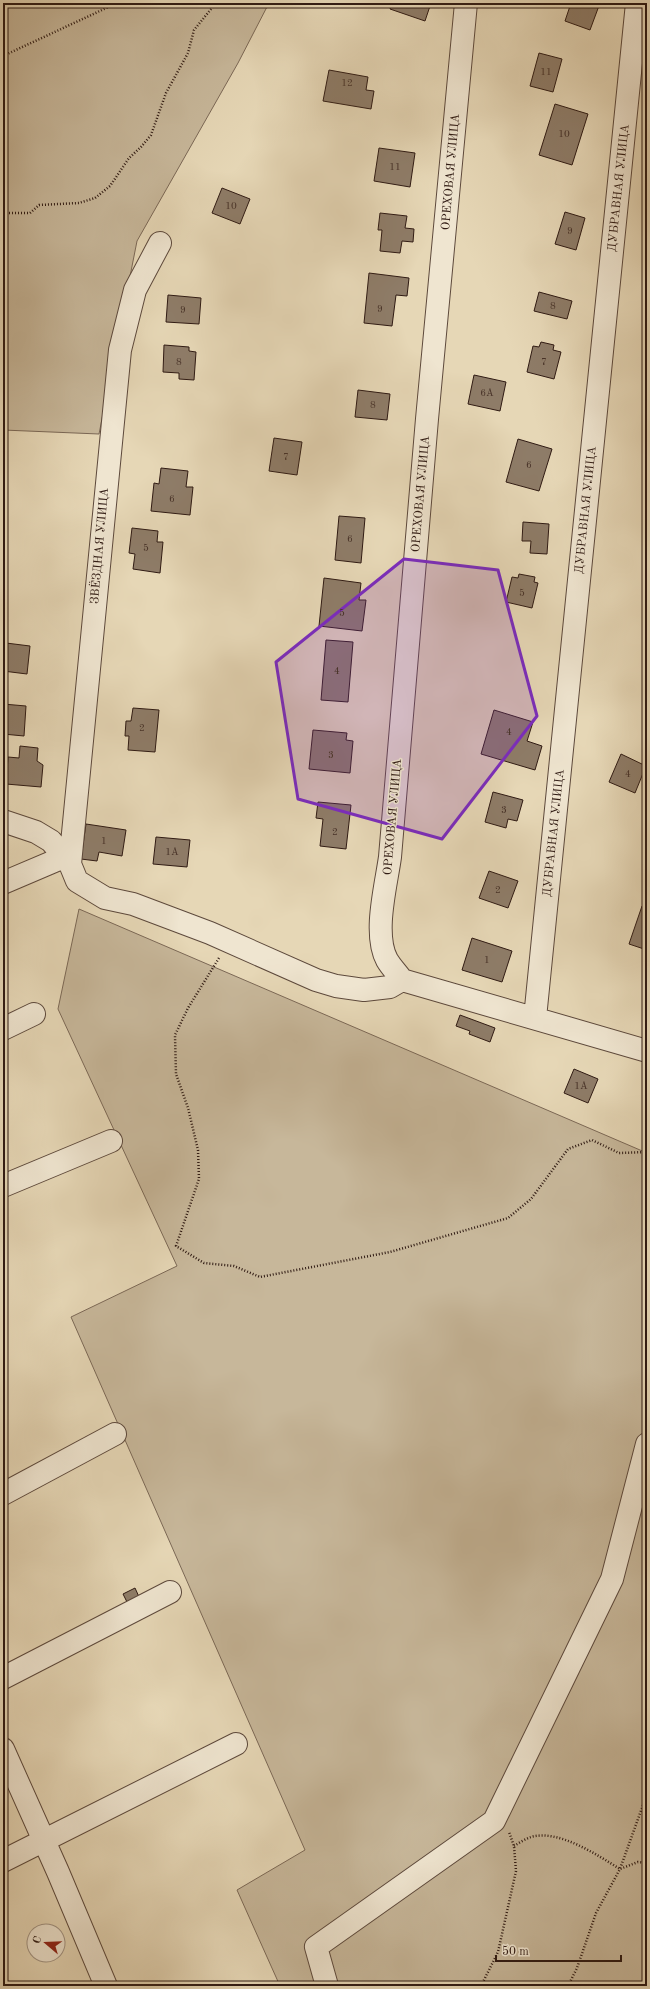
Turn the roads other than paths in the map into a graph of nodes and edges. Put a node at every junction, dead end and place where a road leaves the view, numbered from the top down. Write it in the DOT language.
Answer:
graph roads {
  1 [pos="466,3"];
  2 [pos="637,3"];
  3 [pos="160,243"];
  4 [pos="3,821"];
  5 [pos="68,859"];
  6 [pos="3,883"];
  7 [pos="402,980"];
  8 [pos="34,1014"];
  9 [pos="535,1018"];
  10 [pos="3,1029"];
  11 [pos="647,1051"];
  12 [pos="111,1141"];
  13 [pos="3,1186"];
  14 [pos="115,1434"];
  15 [pos="647,1444"];
  16 [pos="3,1494"];
  17 [pos="170,1592"];
  18 [pos="3,1678"];
  19 [pos="236,1744"];
  20 [pos="3,1749"];
  21 [pos="44,1841"];
  22 [pos="3,1861"];
  23 [pos="106,1986"];
  24 [pos="327,1986"];
  1 -- 7 [label="street, ОРЕХОВАЯ УЛИЦА"];
  2 -- 9 [label="street, ДУБРАВНАЯ УЛИЦА"];
  3 -- 5 [label="street, ЗВЁЗДНАЯ УЛИЦА"];
  4 -- 5 [label="street"];
  5 -- 6 [label="street"];
  5 -- 7 [label="street"];
  7 -- 9 [label="street"];
  8 -- 10 [label="street"];
  9 -- 11 [label="street"];
  12 -- 13 [label="street"];
  14 -- 16 [label="street"];
  15 -- 24 [label="street"];
  17 -- 18 [label="street"];
  19 -- 21 [label="street"];
  20 -- 21 [label="street"];
  21 -- 22 [label="street"];
  21 -- 23 [label="street"];
}
